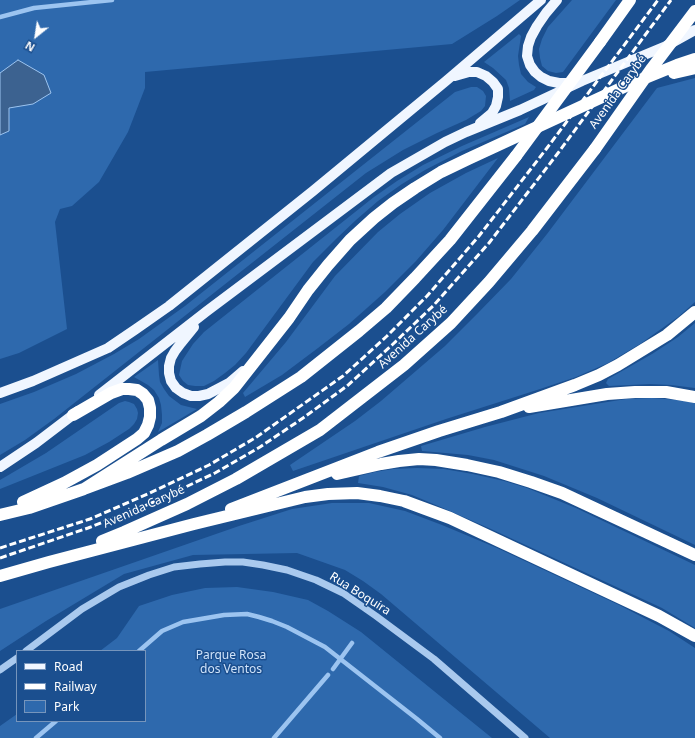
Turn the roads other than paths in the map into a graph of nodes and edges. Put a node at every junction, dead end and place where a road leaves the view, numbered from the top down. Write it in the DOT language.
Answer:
graph roads {
  1 [pos="541,0"];
  2 [pos="558,0"];
  3 [pos="630,0"];
  4 [pos="695,11"];
  5 [pos="695,30"];
  6 [pos="695,58"];
  7 [pos="695,68"];
  8 [pos="446,81"];
  9 [pos="582,81"];
  10 [pos="628,85"];
  11 [pos="466,132"];
  12 [pos="207,311"];
  13 [pos="695,312"];
  14 [pos="266,348"];
  15 [pos="0,393"];
  16 [pos="695,397"];
  17 [pos="501,412"];
  18 [pos="73,415"];
  19 [pos="0,467"];
  20 [pos="295,484"];
  21 [pos="84,489"];
  22 [pos="0,511"];
  23 [pos="0,515"];
  24 [pos="194,524"];
  25 [pos="695,555"];
  26 [pos="49,562"];
  27 [pos="0,576"];
  28 [pos="695,636"];
  29 [pos="27,650"];
  30 [pos="16,659"];
  31 [pos="0,670"];
  32 [pos="525,738"];
  1 -- 8 [label="main road"];
  2 -- 9 [label="main road"];
  3 -- 21 [label="highway, bridge"];
  4 -- 26 [label="highway, Avenida Carybé, bridge"];
  5 -- 9 [label="main road"];
  6 -- 10 [label="highway"];
  7 -- 10 [label="highway"];
  8 -- 11 [label="main road"];
  8 -- 15 [label="main road"];
  9 -- 11 [label="main road"];
  10 -- 14 [label="highway"];
  11 -- 12 [label="main road"];
  12 -- 14 [label="main road"];
  12 -- 18 [label="main road"];
  13 -- 17 [label="highway"];
  14 -- 21 [label="highway"];
  16 -- 17 [label="highway"];
  17 -- 20 [label="highway"];
  18 -- 19 [label="main road"];
  18 -- 22 [label="highway"];
  20 -- 24 [label="highway"];
  20 -- 25 [label="highway"];
  21 -- 23 [label="highway"];
  24 -- 26 [label="highway"];
  24 -- 28 [label="highway"];
  26 -- 27 [label="highway"];
  29 -- 32 [label="street, Rua Boquira"];
  30 -- 31 [label="street"];
}
